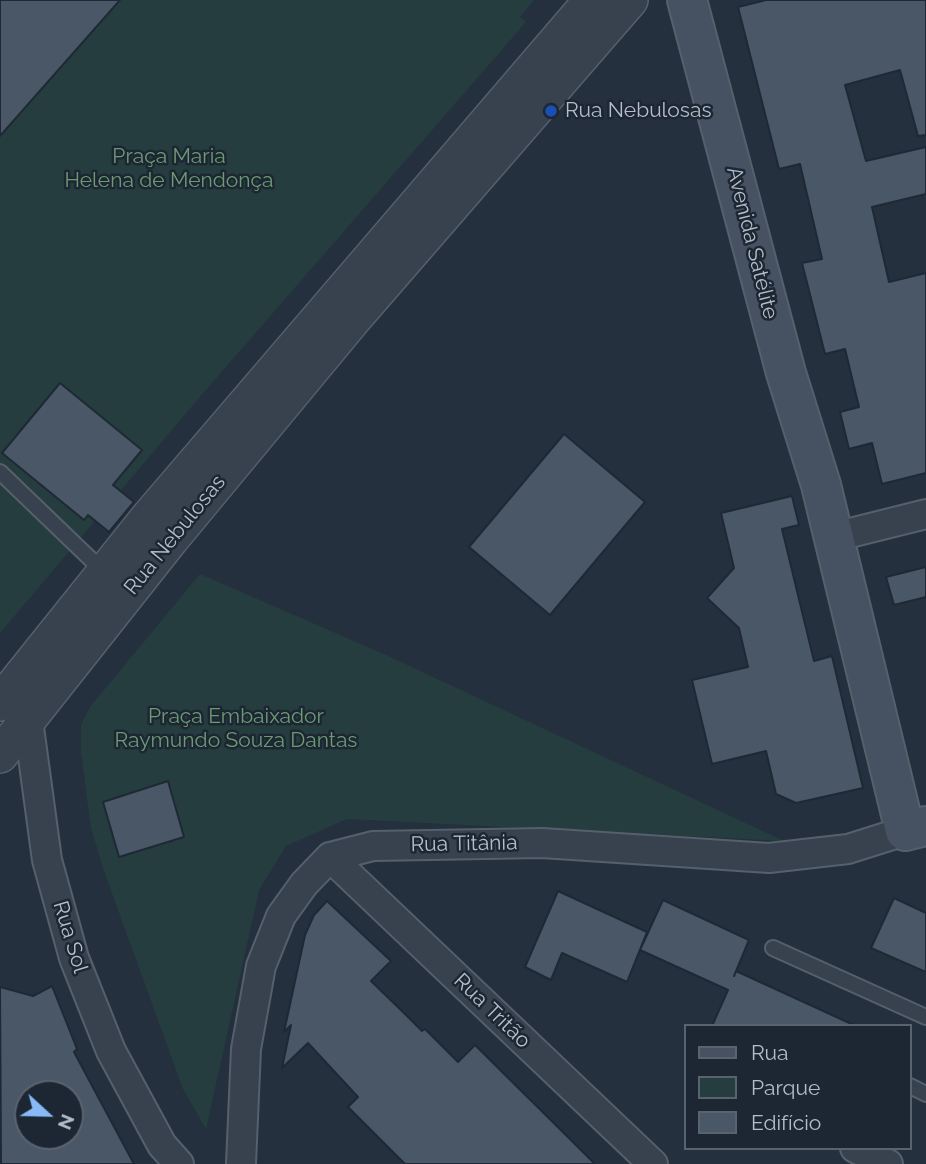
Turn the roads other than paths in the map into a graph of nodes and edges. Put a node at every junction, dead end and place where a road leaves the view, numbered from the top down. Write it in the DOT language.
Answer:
graph roads {
  1 [pos="592,0"];
  2 [pos="629,0"];
  3 [pos="687,0"];
  4 [pos="714,0"];
  5 [pos="0,472"];
  6 [pos="821,485"];
  7 [pos="926,514"];
  8 [pos="834,537"];
  9 [pos="104,572"];
  10 [pos="11,707"];
  11 [pos="0,755"];
  12 [pos="919,833"];
  13 [pos="330,857"];
  14 [pos="773,948"];
  15 [pos="926,1017"];
  16 [pos="859,1150"];
  17 [pos="179,1164"];
  18 [pos="241,1164"];
  19 [pos="653,1164"];
  20 [pos="888,1164"];
  1 -- 9 [label="street, Rua Nebulosas"];
  2 -- 10 [label="street, Rua Nebulosas"];
  3 -- 6 [label="main road, Avenida Satélite"];
  4 -- 6 [label="main road, Avenida Satélite"];
  5 -- 9 [label="lane"];
  6 -- 8 [label="main road, Avenida Satélite"];
  7 -- 8 [label="street"];
  8 -- 12 [label="main road, Avenida Satélite"];
  9 -- 10 [label="street, Rua Nebulosas"];
  10 -- 11 [label="street, Rua Nebulosas"];
  10 -- 17 [label="street, Rua Sol"];
  12 -- 13 [label="street, Rua Titânia"];
  13 -- 18 [label="street"];
  13 -- 19 [label="street, Rua Tritão"];
  14 -- 15 [label="lane"];
  16 -- 20 [label="street"];
}
